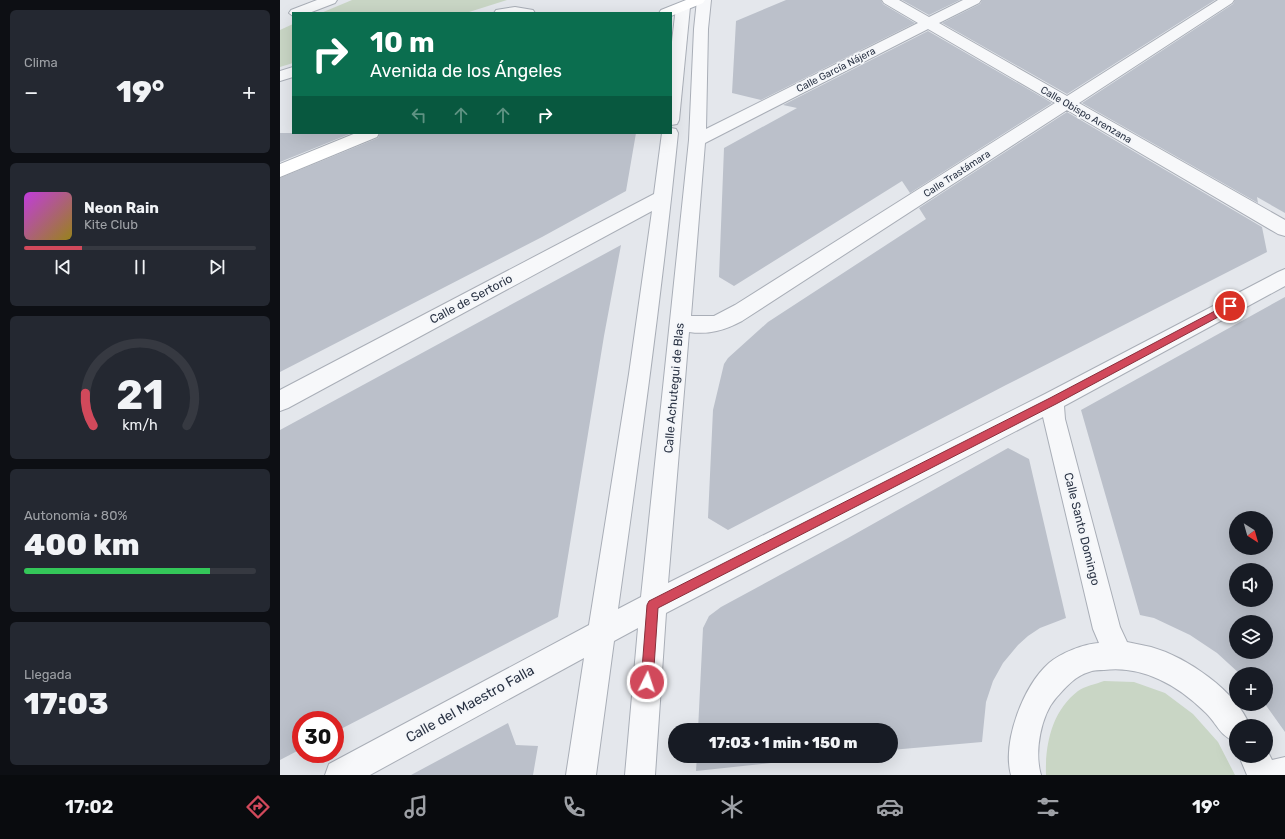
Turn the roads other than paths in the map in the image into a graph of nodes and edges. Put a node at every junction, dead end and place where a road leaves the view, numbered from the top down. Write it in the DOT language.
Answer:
graph roads {
  1 [pos="330,0"];
  2 [pos="698,0"];
  3 [pos="704,0"];
  4 [pos="889,0"];
  5 [pos="974,0"];
  6 [pos="1227,0"];
  7 [pos="682,6"];
  8 [pos="300,12"];
  9 [pos="508,12"];
  10 [pos="522,12"];
  11 [pos="668,12"];
  12 [pos="930,23"];
  13 [pos="292,72"];
  14 [pos="280,76"];
  15 [pos="292,81"];
  16 [pos="280,85"];
  17 [pos="1066,104"];
  18 [pos="672,110"];
  19 [pos="369,134"];
  20 [pos="670,134"];
  21 [pos="697,140"];
  22 [pos="280,171"];
  23 [pos="663,197"];
  24 [pos="1285,230"];
  25 [pos="1285,277"];
  26 [pos="680,322"];
  27 [pos="280,401"];
  28 [pos="1053,401"];
  29 [pos="653,605"];
  30 [pos="600,634"];
  31 [pos="1118,654"];
  32 [pos="1230,719"];
  33 [pos="1257,763"];
  34 [pos="1285,772"];
  35 [pos="340,775"];
  36 [pos="581,775"];
  37 [pos="640,775"];
  38 [pos="1026,775"];
  39 [pos="1263,775"];
  40 [pos="1272,775"];
  1 -- 8 [label="street"];
  2 -- 7 [label="street"];
  3 -- 21 [label="street, Calle Achutegui de Blas"];
  4 -- 12 [label="street, Calle Obispo Arenzana"];
  5 -- 12 [label="street, Calle García Nájera"];
  6 -- 17 [label="street, Calle Trastámara"];
  7 -- 11 [label="street"];
  7 -- 18 [label="street"];
  9 -- 10 [label="street"];
  12 -- 17 [label="street, Calle Obispo Arenzana"];
  12 -- 21 [label="street, Calle García Nájera"];
  13 -- 14 [label="street"];
  15 -- 16 [label="street"];
  17 -- 24 [label="street, Calle Obispo Arenzana"];
  17 -- 26 [label="street, Calle Trastámara"];
  19 -- 22 [label="street"];
  20 -- 23 [label="street"];
  21 -- 26 [label="street, Calle Achutegui de Blas"];
  23 -- 27 [label="street, Calle de Sertorio"];
  23 -- 30 [label="street"];
  25 -- 28 [label="street, Calle del Maestro Falla"];
  26 -- 29 [label="street, Calle Achutegui de Blas"];
  28 -- 29 [label="street, Calle del Maestro Falla"];
  28 -- 31 [label="street, Calle Santo Domingo"];
  29 -- 30 [label="street, Calle del Maestro Falla"];
  29 -- 37 [label="street, Calle Achutegui de Blas"];
  30 -- 35 [label="street, Calle del Maestro Falla"];
  30 -- 36 [label="street"];
  31 -- 32 [label="street"];
  31 -- 38 [label="street"];
  33 -- 39 [label="street"];
  34 -- 40 [label="street"];
}
